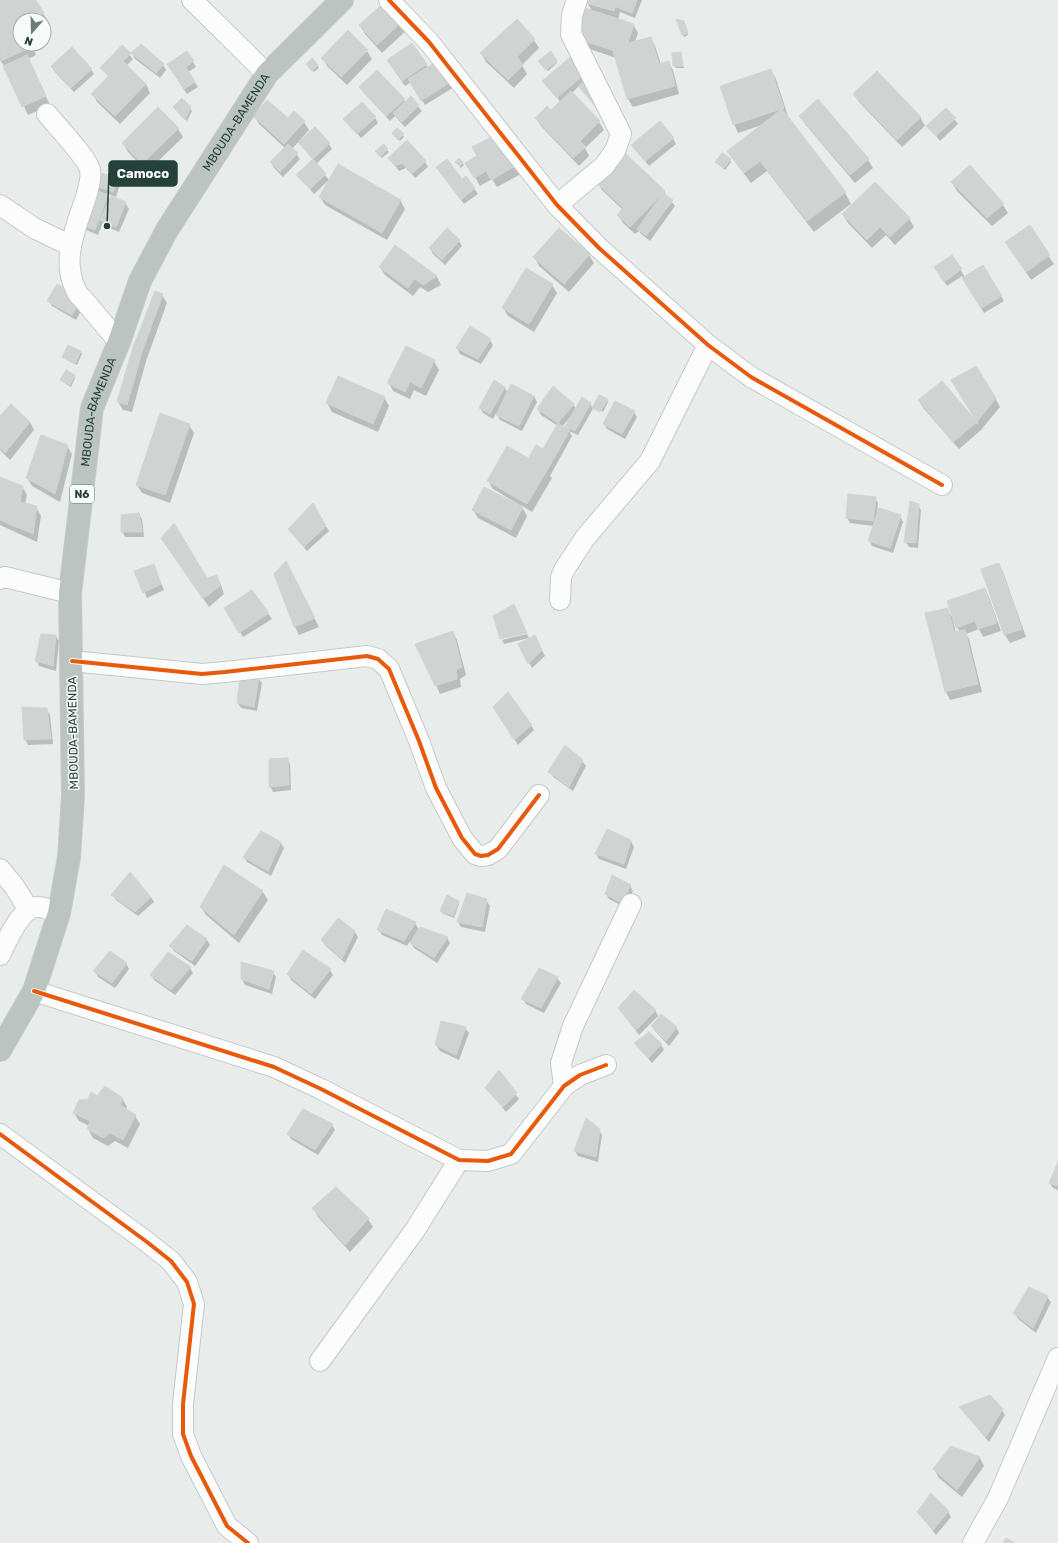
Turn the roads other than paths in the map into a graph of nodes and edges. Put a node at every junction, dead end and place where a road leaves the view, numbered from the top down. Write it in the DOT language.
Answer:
graph roads {
  1 [pos="192,0"];
  2 [pos="342,0"];
  3 [pos="389,0"];
  4 [pos="578,0"];
  5 [pos="267,74"];
  6 [pos="47,114"];
  7 [pos="0,205"];
  8 [pos="557,205"];
  9 [pos="71,246"];
  10 [pos="119,342"];
  11 [pos="708,346"];
  12 [pos="942,485"];
  13 [pos="2,576"];
  14 [pos="70,593"];
  15 [pos="560,600"];
  16 [pos="72,662"];
  17 [pos="539,795"];
  18 [pos="0,869"];
  19 [pos="631,904"];
  20 [pos="30,910"];
  21 [pos="60,913"];
  22 [pos="0,955"];
  23 [pos="34,991"];
  24 [pos="0,1050"];
  25 [pos="606,1065"];
  26 [pos="564,1086"];
  27 [pos="0,1134"];
  28 [pos="459,1160"];
  29 [pos="1058,1358"];
  30 [pos="320,1361"];
  31 [pos="248,1543"];
  32 [pos="973,1543"];
  1 -- 5 [label="street"];
  2 -- 5 [label="highway, MBOUDA-BAMENDA / N6"];
  3 -- 8 [label="street"];
  4 -- 8 [label="street"];
  5 -- 10 [label="highway, MBOUDA-BAMENDA / N6"];
  6 -- 9 [label="street"];
  7 -- 9 [label="street"];
  8 -- 11 [label="street"];
  9 -- 10 [label="street"];
  10 -- 14 [label="highway, MBOUDA-BAMENDA / N6"];
  11 -- 12 [label="street"];
  11 -- 15 [label="street"];
  13 -- 14 [label="street"];
  14 -- 16 [label="highway, MBOUDA-BAMENDA / N6"];
  16 -- 17 [label="street"];
  16 -- 21 [label="highway, MBOUDA-BAMENDA / N6"];
  18 -- 20 [label="street"];
  19 -- 26 [label="street"];
  20 -- 21 [label="street"];
  20 -- 22 [label="street"];
  21 -- 23 [label="highway, MBOUDA-BAMENDA / N6"];
  23 -- 24 [label="highway, MBOUDA-BAMENDA / N6"];
  23 -- 28 [label="street"];
  25 -- 26 [label="street"];
  26 -- 28 [label="street"];
  27 -- 31 [label="street"];
  28 -- 30 [label="street"];
  29 -- 32 [label="street"];
}
